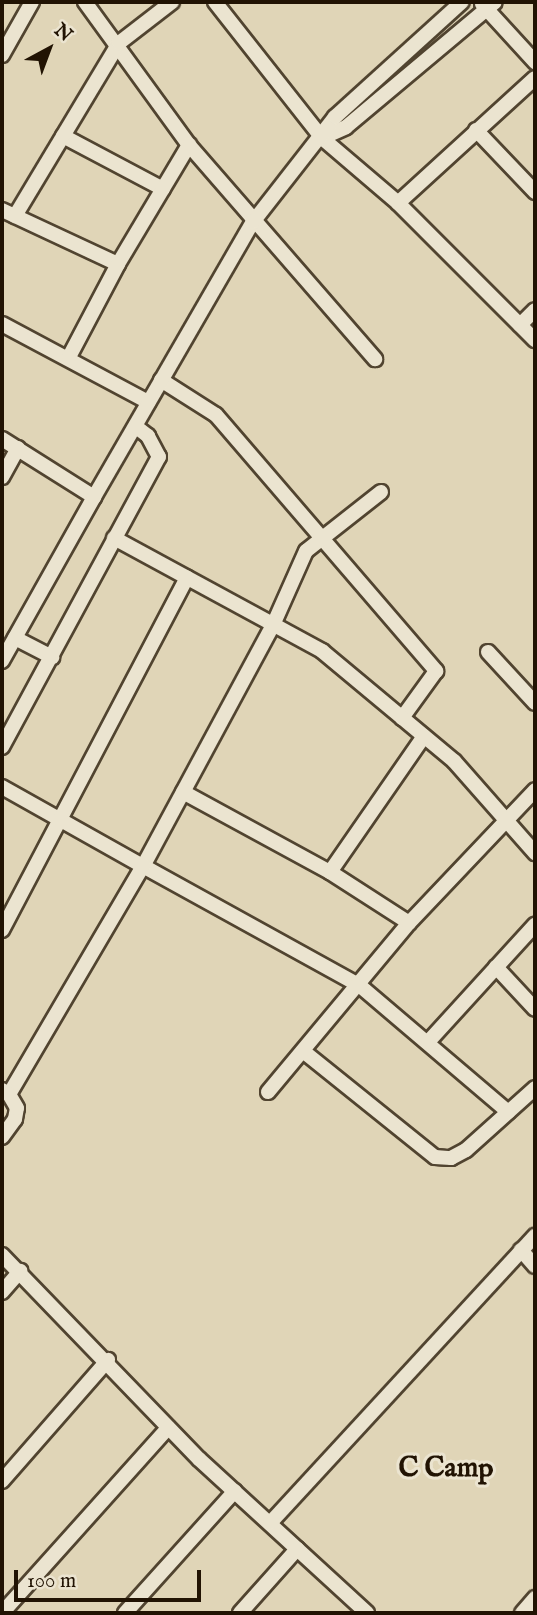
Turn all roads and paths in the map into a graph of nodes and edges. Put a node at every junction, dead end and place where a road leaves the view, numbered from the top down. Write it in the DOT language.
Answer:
graph roads {
  1 [pos="32,2"];
  2 [pos="85,2"];
  3 [pos="172,2"];
  4 [pos="215,2"];
  5 [pos="462,2"];
  6 [pos="487,4"];
  7 [pos="119,43"];
  8 [pos="2,55"];
  9 [pos="535,62"];
  10 [pos="535,78"];
  11 [pos="476,130"];
  12 [pos="63,136"];
  13 [pos="323,138"];
  14 [pos="190,145"];
  15 [pos="163,189"];
  16 [pos="535,192"];
  17 [pos="398,203"];
  18 [pos="8,213"];
  19 [pos="253,222"];
  20 [pos="118,264"];
  21 [pos="535,310"];
  22 [pos="2,324"];
  23 [pos="520,325"];
  24 [pos="535,340"];
  25 [pos="69,357"];
  26 [pos="375,359"];
  27 [pos="161,380"];
  28 [pos="148,401"];
  29 [pos="135,426"];
  30 [pos="2,439"];
  31 [pos="18,448"];
  32 [pos="2,477"];
  33 [pos="381,492"];
  34 [pos="94,497"];
  35 [pos="324,537"];
  36 [pos="114,538"];
  37 [pos="187,578"];
  38 [pos="273,625"];
  39 [pos="15,638"];
  40 [pos="488,652"];
  41 [pos="52,657"];
  42 [pos="2,662"];
  43 [pos="535,703"];
  44 [pos="402,718"];
  45 [pos="424,736"];
  46 [pos="2,747"];
  47 [pos="2,787"];
  48 [pos="535,790"];
  49 [pos="183,792"];
  50 [pos="505,820"];
  51 [pos="60,821"];
  52 [pos="535,853"];
  53 [pos="143,866"];
  54 [pos="331,872"];
  55 [pos="409,923"];
  56 [pos="535,925"];
  57 [pos="2,930"];
  58 [pos="496,967"];
  59 [pos="359,985"];
  60 [pos="535,1009"];
  61 [pos="428,1042"];
  62 [pos="303,1051"];
  63 [pos="535,1088"];
  64 [pos="6,1092"];
  65 [pos="268,1092"];
  66 [pos="508,1112"];
  67 [pos="2,1137"];
  68 [pos="535,1236"];
  69 [pos="521,1250"];
  70 [pos="2,1255"];
  71 [pos="535,1266"];
  72 [pos="20,1271"];
  73 [pos="2,1292"];
  74 [pos="108,1360"];
  75 [pos="168,1428"];
  76 [pos="2,1481"];
  77 [pos="235,1491"];
  78 [pos="270,1523"];
  79 [pos="297,1549"];
  80 [pos="535,1598"];
  81 [pos="2,1613"];
  82 [pos="125,1613"];
  83 [pos="240,1613"];
  84 [pos="367,1613"];
  85 [pos="522,1613"];
  1 -- 8 [label="street"];
  2 -- 7 [label="street"];
  3 -- 7 [label="street"];
  4 -- 13 [label="street"];
  5 -- 13 [label="street"];
  6 -- 9 [label="street"];
  6 -- 13 [label="street"];
  7 -- 12 [label="street"];
  7 -- 14 [label="street"];
  10 -- 11 [label="street"];
  11 -- 16 [label="street"];
  11 -- 17 [label="street"];
  12 -- 15 [label="street"];
  12 -- 18 [label="street"];
  13 -- 17 [label="street"];
  13 -- 19 [label="street"];
  14 -- 15 [label="street"];
  14 -- 19 [label="street"];
  15 -- 20 [label="street"];
  17 -- 23 [label="street"];
  18 -- 20 [label="street"];
  19 -- 26 [label="street"];
  19 -- 27 [label="street"];
  20 -- 25 [label="street"];
  21 -- 23 [label="street"];
  22 -- 25 [label="street"];
  23 -- 24 [label="street"];
  25 -- 28 [label="street"];
  27 -- 28 [label="street"];
  27 -- 35 [label="street"];
  28 -- 29 [label="street"];
  29 -- 34 [label="street"];
  29 -- 36 [label="street"];
  30 -- 31 [label="street"];
  31 -- 32 [label="street"];
  31 -- 34 [label="street"];
  33 -- 35 [label="street"];
  34 -- 39 [label="street"];
  35 -- 38 [label="street"];
  35 -- 44 [label="street"];
  36 -- 37 [label="street"];
  36 -- 41 [label="street"];
  37 -- 38 [label="street"];
  37 -- 51 [label="street"];
  38 -- 44 [label="street"];
  38 -- 49 [label="street"];
  39 -- 41 [label="street"];
  39 -- 42 [label="street"];
  40 -- 43 [label="street"];
  41 -- 46 [label="street"];
  44 -- 45 [label="street"];
  45 -- 50 [label="street"];
  45 -- 54 [label="street"];
  47 -- 51 [label="street"];
  48 -- 50 [label="street"];
  49 -- 53 [label="street"];
  49 -- 54 [label="street"];
  50 -- 52 [label="street"];
  50 -- 55 [label="street"];
  51 -- 53 [label="street"];
  51 -- 57 [label="street"];
  53 -- 59 [label="street"];
  53 -- 64 [label="street"];
  54 -- 55 [label="street"];
  55 -- 59 [label="street"];
  56 -- 58 [label="street"];
  58 -- 60 [label="street"];
  58 -- 61 [label="street"];
  59 -- 61 [label="street"];
  59 -- 62 [label="street"];
  61 -- 66 [label="street"];
  62 -- 65 [label="street"];
  62 -- 66 [label="street"];
  63 -- 66 [label="street"];
  64 -- 67 [label="street"];
  68 -- 69 [label="street"];
  69 -- 71 [label="street"];
  69 -- 78 [label="street"];
  70 -- 72 [label="street"];
  72 -- 73 [label="street"];
  72 -- 74 [label="street"];
  74 -- 75 [label="street"];
  74 -- 76 [label="street"];
  75 -- 77 [label="street"];
  75 -- 81 [label="street"];
  77 -- 78 [label="street"];
  77 -- 82 [label="street"];
  78 -- 79 [label="street"];
  79 -- 83 [label="street"];
  79 -- 84 [label="street"];
  80 -- 85 [label="street"];
}
